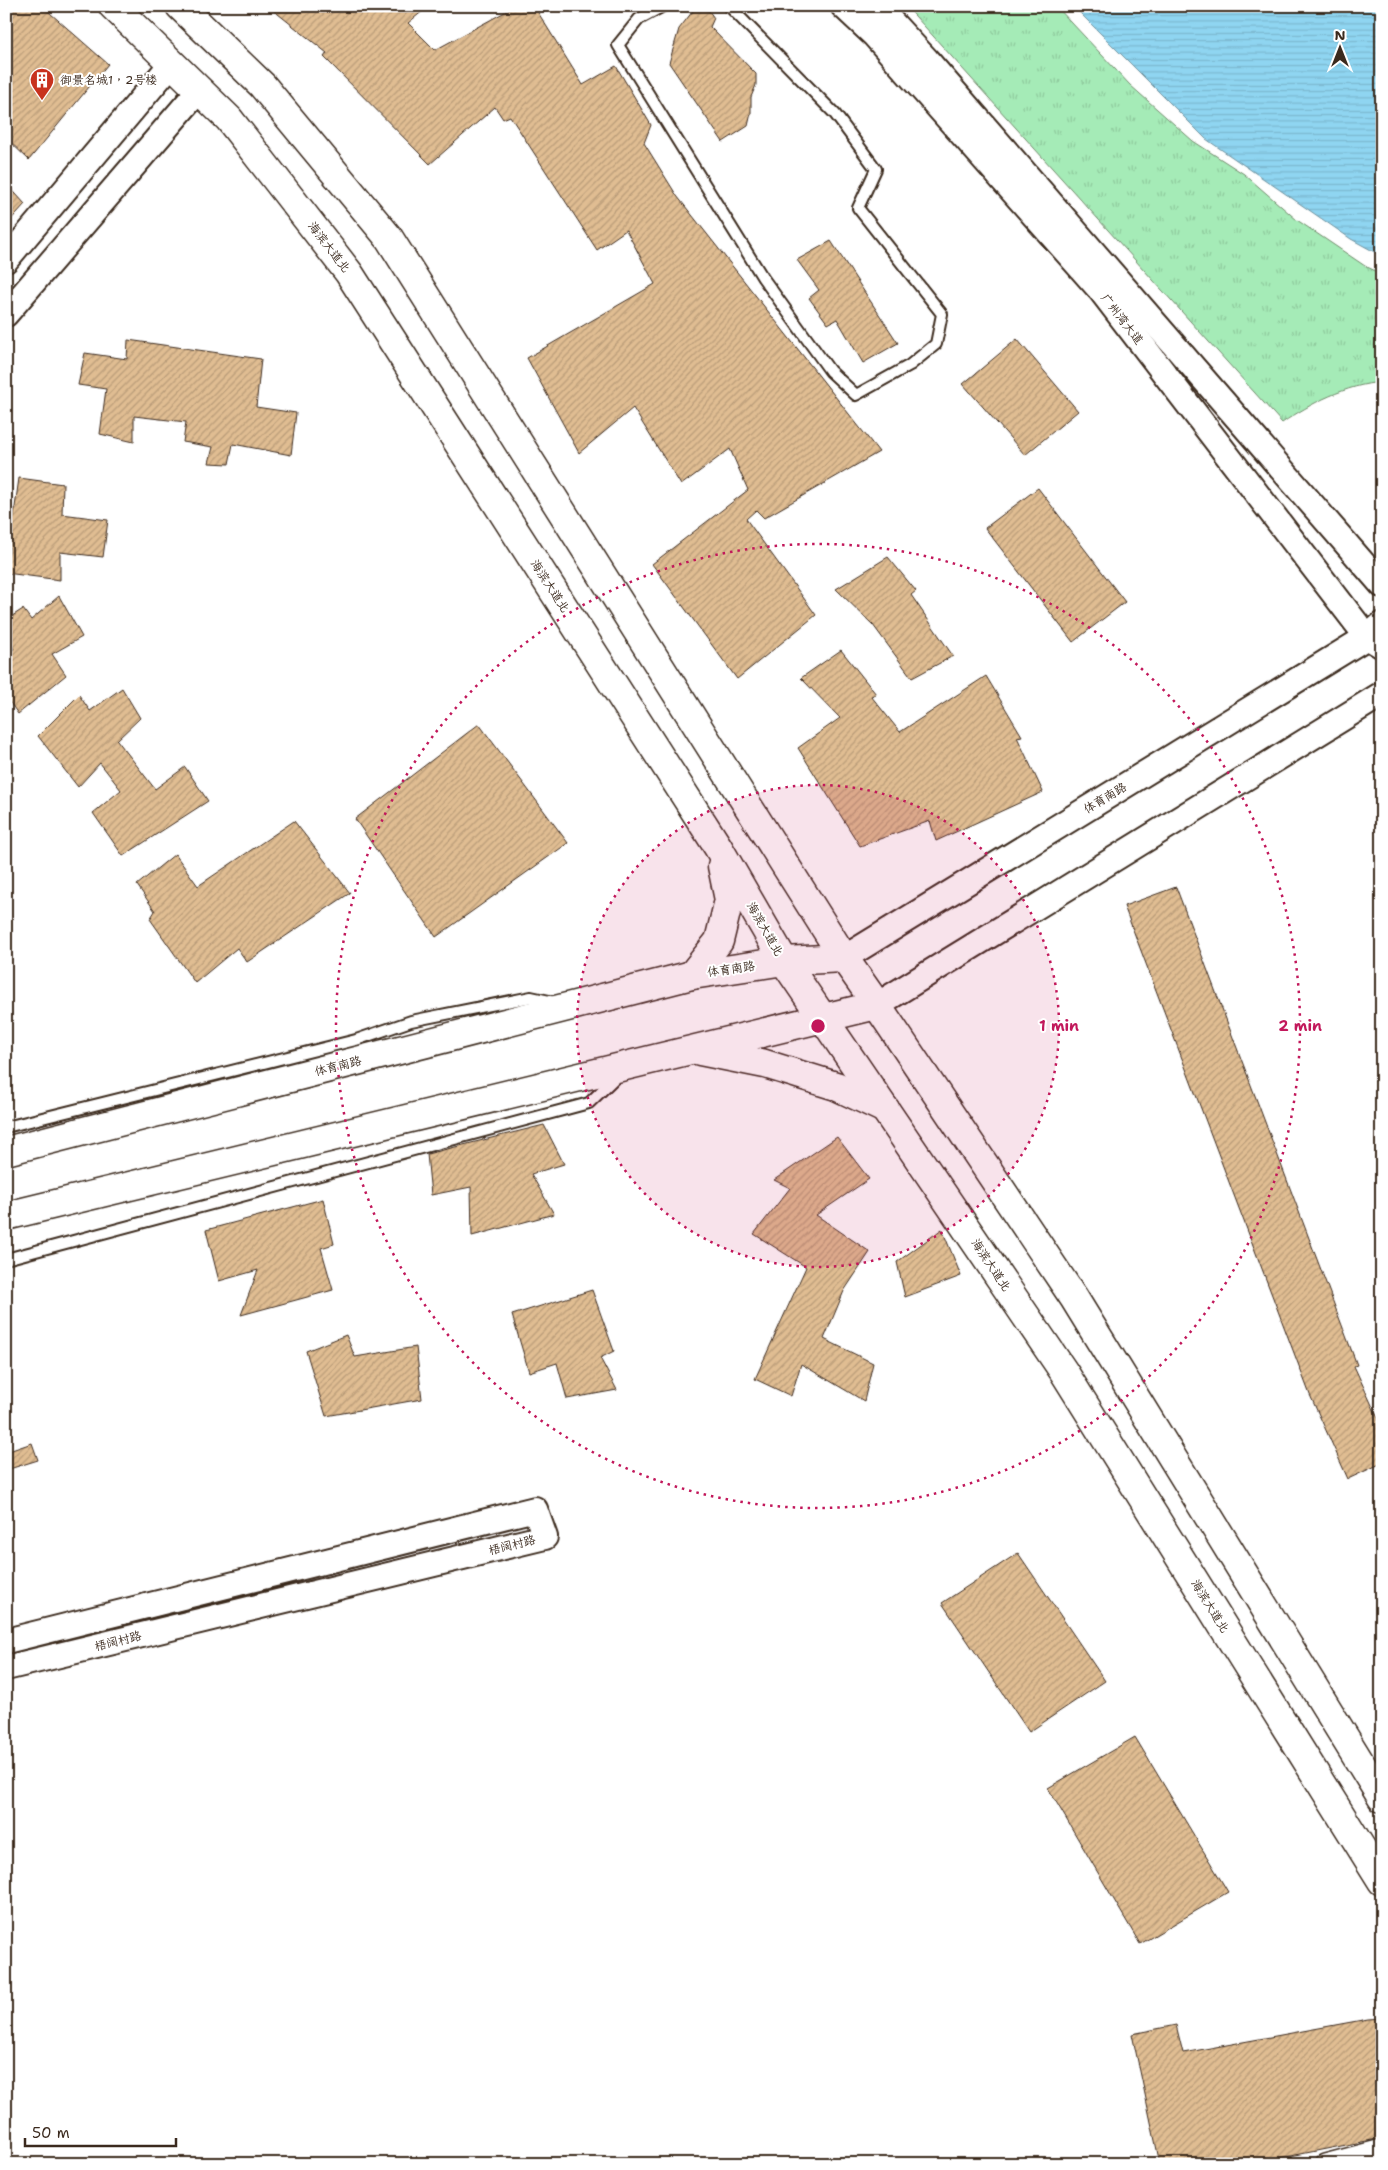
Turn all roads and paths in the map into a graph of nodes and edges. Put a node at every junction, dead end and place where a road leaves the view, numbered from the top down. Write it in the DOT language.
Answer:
graph roads {
  1 [pos="113,6"];
  2 [pos="180,6"];
  3 [pos="663,6"];
  4 [pos="729,6"];
  5 [pos="844,6"];
  6 [pos="877,6"];
  7 [pos="172,63"];
  8 [pos="199,90"];
  9 [pos="6,260"];
  10 [pos="6,314"];
  11 [pos="1382,584"];
  12 [pos="1377,636"];
  13 [pos="1382,694"];
  14 [pos="718,847"];
  15 [pos="844,958"];
  16 [pos="784,961"];
  17 [pos="692,975"];
  18 [pos="877,1004"];
  19 [pos="569,1006"];
  20 [pos="824,1018"];
  21 [pos="691,1050"];
  22 [pos="629,1065"];
  23 [pos="886,1110"];
  24 [pos="6,1127"];
  25 [pos="6,1151"];
  26 [pos="6,1216"];
  27 [pos="6,1259"];
  28 [pos="6,1641"];
  29 [pos="6,1668"];
  30 [pos="1382,1798"];
  31 [pos="1382,1881"];
  32 [pos="1382,2148"];
  33 [pos="1325,2164"];
  1 -- 7 [label="main road, 海滨大道北"];
  2 -- 15 [label="main road"];
  3 -- 4 [label="lane"];
  5 -- 12 [label="street, 广州湾大道"];
  6 -- 11 [label="street, 广州湾大道"];
  7 -- 8 [label="main road, 海滨大道北"];
  7 -- 9 [label="street"];
  8 -- 10 [label="street"];
  8 -- 14 [label="main road, 海滨大道北"];
  12 -- 15 [label="street, 体育南路"];
  13 -- 18 [label="street"];
  14 -- 16 [label="main road, 海滨大道北"];
  14 -- 17 [label="main road"];
  15 -- 16 [label="main road, 体育南路"];
  15 -- 18 [label="main road"];
  16 -- 17 [label="main road, 体育南路"];
  16 -- 20 [label="main road, 海滨大道北"];
  17 -- 19 [label="main road, 体育南路"];
  18 -- 20 [label="main road"];
  18 -- 30 [label="main road"];
  19 -- 24 [label="lane"];
  19 -- 25 [label="main road, 体育南路"];
  20 -- 21 [label="main road"];
  20 -- 23 [label="main road, 海滨大道北"];
  21 -- 22 [label="main road"];
  21 -- 23 [label="main road"];
  22 -- 26 [label="main road"];
  22 -- 27 [label="lane"];
  23 -- 31 [label="main road, 海滨大道北"];
  28 -- 29 [label="street, 梧阔村路"];
  32 -- 33 [label="street"];
}
